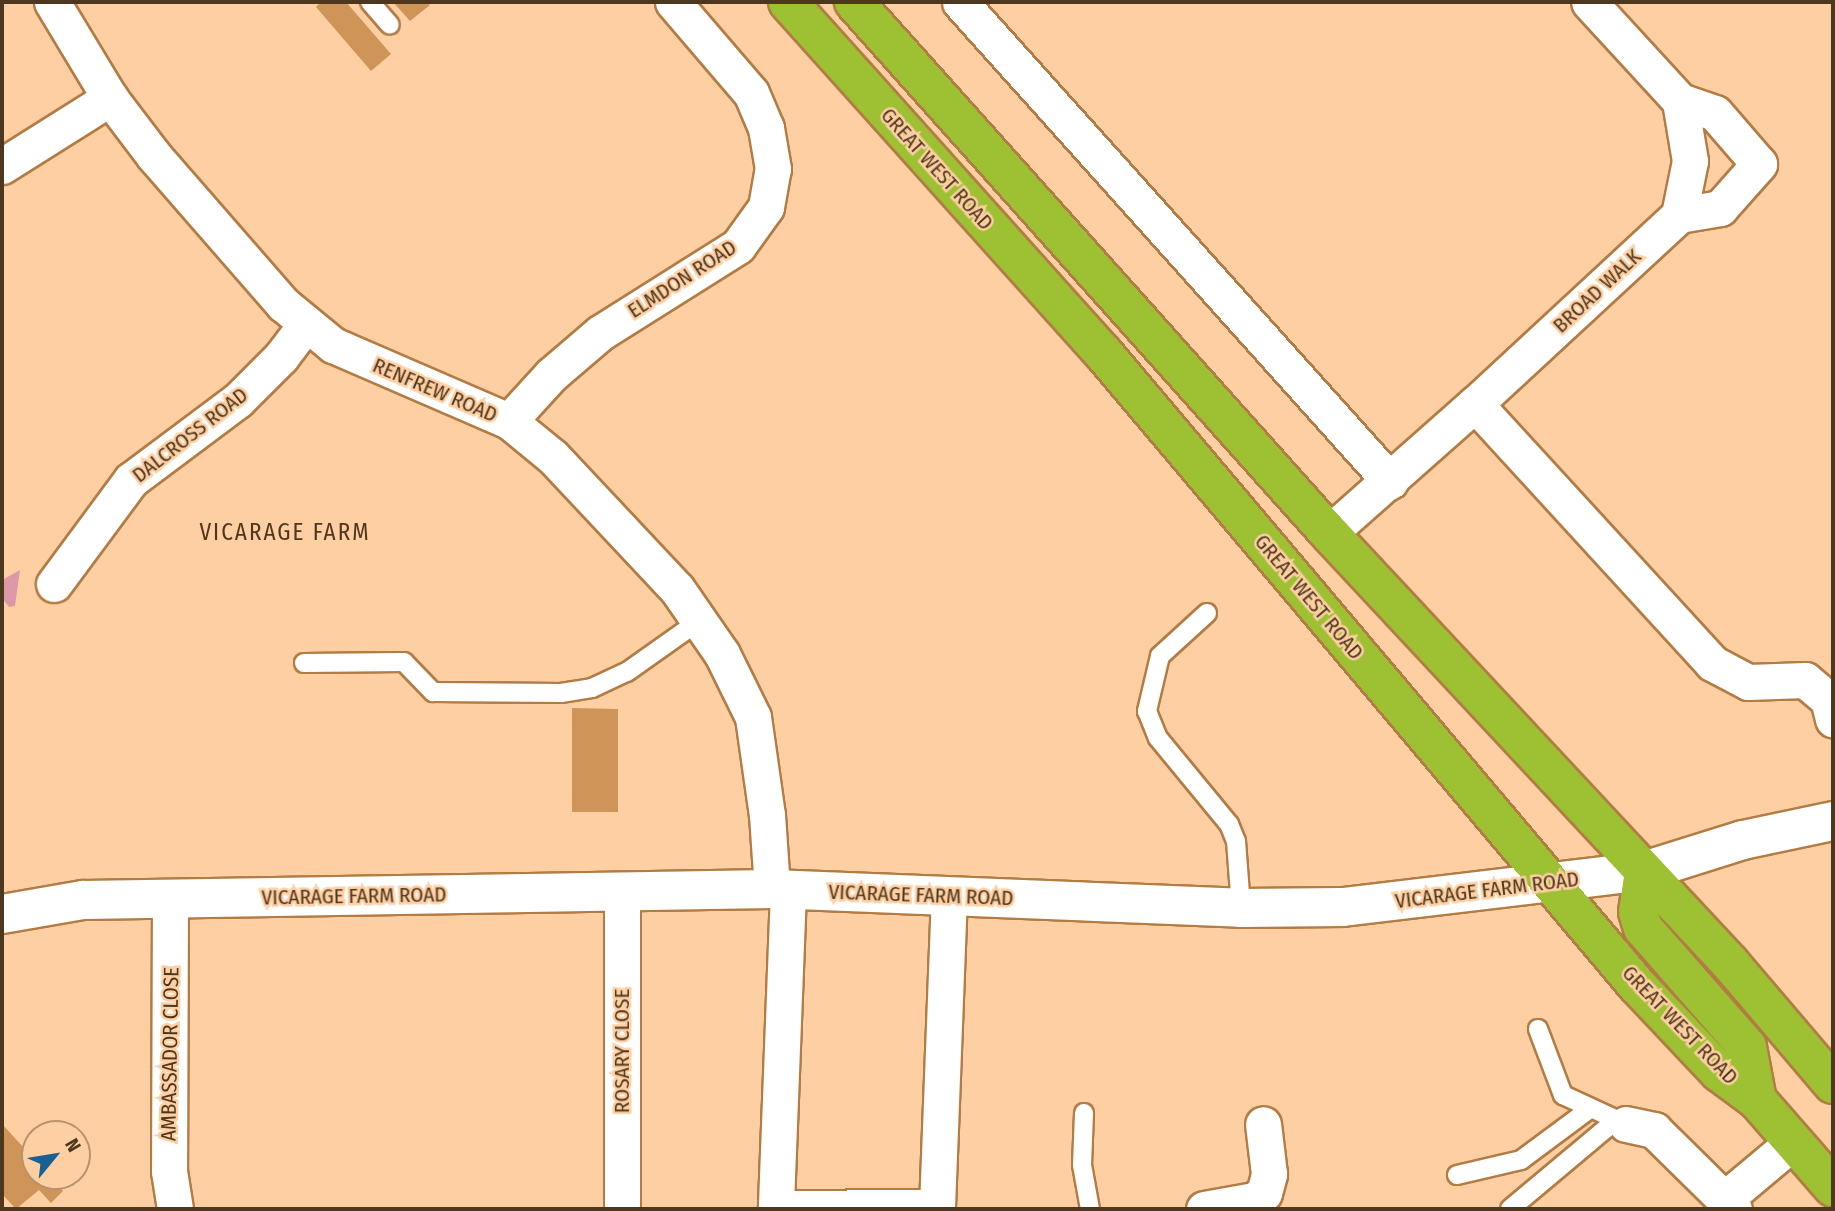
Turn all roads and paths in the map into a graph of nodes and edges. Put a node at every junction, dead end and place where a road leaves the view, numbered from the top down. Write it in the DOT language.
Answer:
graph roads {
  1 [pos="52,2"];
  2 [pos="370,2"];
  3 [pos="673,2"];
  4 [pos="788,2"];
  5 [pos="854,2"];
  6 [pos="960,2"];
  7 [pos="1589,2"];
  8 [pos="390,25"];
  9 [pos="110,97"];
  10 [pos="1680,101"];
  11 [pos="2,166"];
  12 [pos="1679,215"];
  13 [pos="306,324"];
  14 [pos="1475,404"];
  15 [pos="509,421"];
  16 [pos="1390,481"];
  17 [pos="1329,533"];
  18 [pos="54,584"];
  19 [pos="1207,613"];
  20 [pos="699,621"];
  21 [pos="304,663"];
  22 [pos="1833,719"];
  23 [pos="1833,821"];
  24 [pos="1644,871"];
  25 [pos="1550,882"];
  26 [pos="780,890"];
  27 [pos="622,894"];
  28 [pos="949,896"];
  29 [pos="170,898"];
  30 [pos="1241,908"];
  31 [pos="2,914"];
  32 [pos="1538,1030"];
  33 [pos="1833,1084"];
  34 [pos="1757,1100"];
  35 [pos="1591,1108"];
  36 [pos="1084,1113"];
  37 [pos="1621,1122"];
  38 [pos="1263,1124"];
  39 [pos="1793,1142"];
  40 [pos="1457,1175"];
  41 [pos="1833,1187"];
  42 [pos="1730,1204"];
  43 [pos="175,1209"];
  44 [pos="622,1209"];
  45 [pos="1090,1209"];
  46 [pos="1205,1209"];
  47 [pos="1510,1209"];
  1 -- 9 [label="street, RENFREW ROAD"];
  2 -- 8 [label="lane"];
  3 -- 15 [label="street, ELMDON ROAD"];
  4 -- 25 [label="highway, GREAT WEST ROAD"];
  5 -- 17 [label="highway"];
  6 -- 16 [label="street"];
  7 -- 10 [label="street"];
  9 -- 11 [label="street"];
  9 -- 13 [label="street, RENFREW ROAD"];
  10 -- 12 [label="street"];
  10 -- 12 [label="street"];
  12 -- 14 [label="street, BROAD WALK"];
  13 -- 15 [label="street, RENFREW ROAD"];
  13 -- 18 [label="street, DALCROSS ROAD"];
  14 -- 16 [label="street, BROAD WALK"];
  14 -- 22 [label="street"];
  15 -- 20 [label="street, RENFREW ROAD"];
  16 -- 17 [label="street, BROAD WALK"];
  17 -- 24 [label="highway"];
  19 -- 30 [label="lane"];
  20 -- 21 [label="lane"];
  20 -- 26 [label="street, RENFREW ROAD"];
  23 -- 24 [label="street, VICARAGE FARM ROAD"];
  24 -- 25 [label="street, VICARAGE FARM ROAD"];
  24 -- 33 [label="highway"];
  24 -- 34 [label="highway"];
  25 -- 30 [label="street, VICARAGE FARM ROAD"];
  25 -- 34 [label="highway, GREAT WEST ROAD"];
  26 -- 27 [label="street, VICARAGE FARM ROAD"];
  26 -- 28 [label="street, VICARAGE FARM ROAD"];
  26 -- 28 [label="street, RENFREW ROAD"];
  27 -- 29 [label="street, VICARAGE FARM ROAD"];
  27 -- 44 [label="street, ROSARY CLOSE"];
  28 -- 30 [label="street, VICARAGE FARM ROAD"];
  29 -- 31 [label="street, VICARAGE FARM ROAD"];
  29 -- 43 [label="street, AMBASSADOR CLOSE"];
  32 -- 35 [label="lane"];
  34 -- 39 [label="highway, GREAT WEST ROAD"];
  35 -- 37 [label="lane"];
  35 -- 40 [label="lane"];
  36 -- 45 [label="lane"];
  37 -- 42 [label="street"];
  37 -- 47 [label="lane"];
  38 -- 46 [label="street"];
  39 -- 41 [label="highway, GREAT WEST ROAD"];
  39 -- 42 [label="street"];
}
